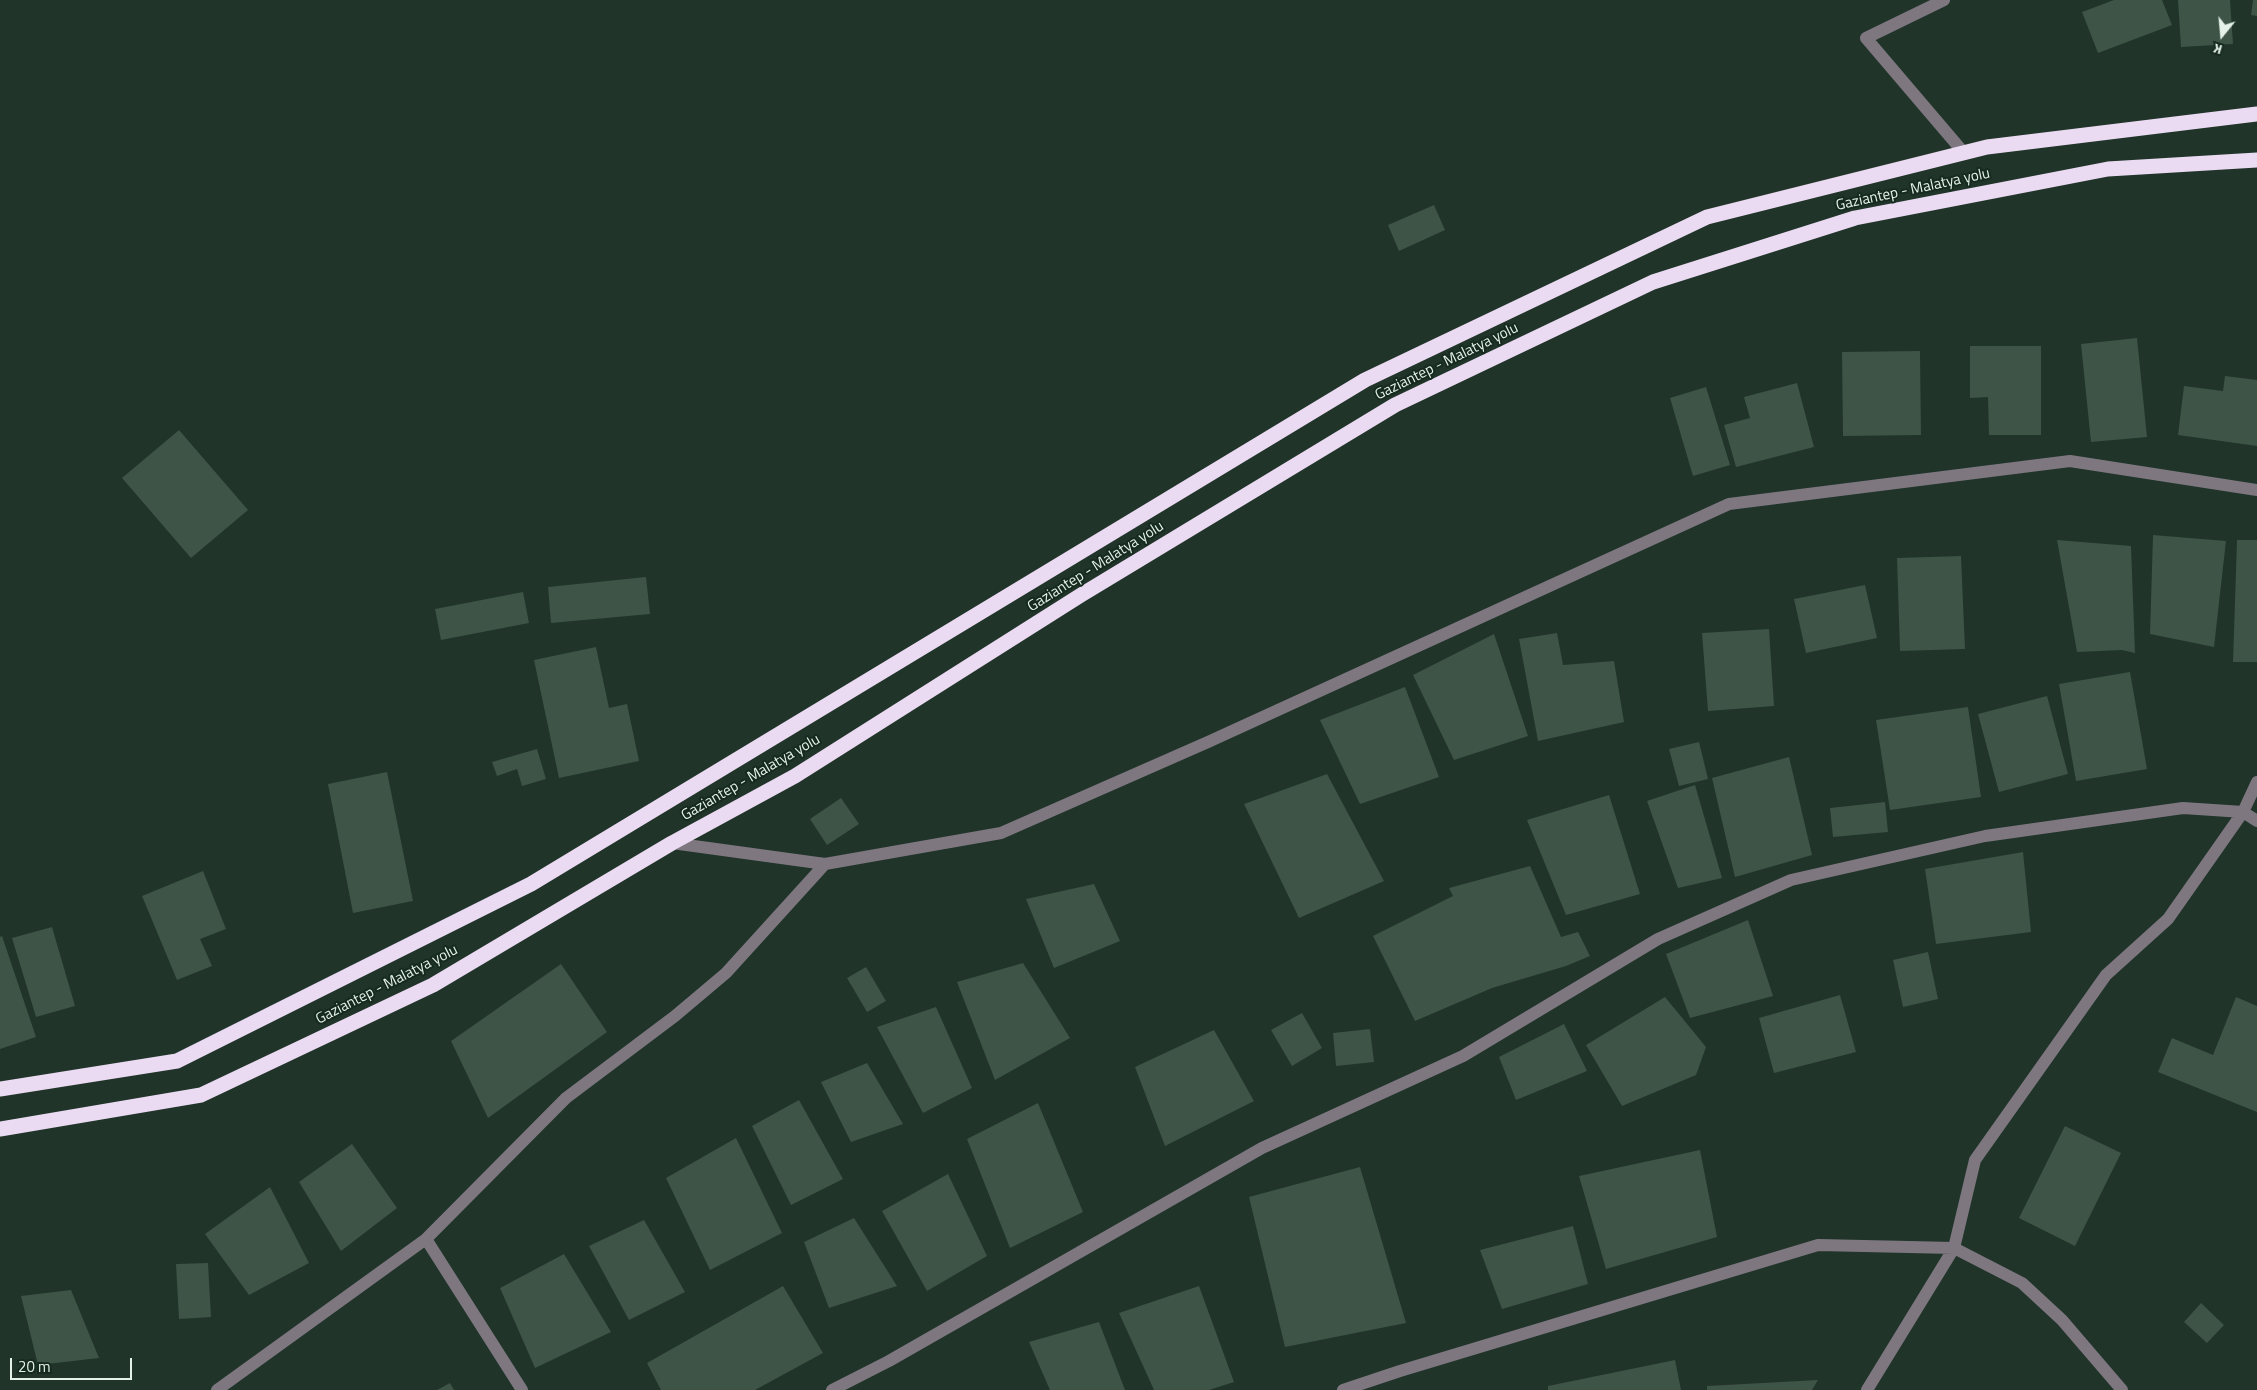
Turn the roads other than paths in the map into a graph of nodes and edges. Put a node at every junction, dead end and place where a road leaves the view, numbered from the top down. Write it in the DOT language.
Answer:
graph roads {
  1 [pos="1944,0"];
  2 [pos="2257,114"];
  3 [pos="1964,153"];
  4 [pos="2257,160"];
  5 [pos="2257,490"];
  6 [pos="2257,782"];
  7 [pos="2243,812"];
  8 [pos="2257,822"];
  9 [pos="672,843"];
  10 [pos="825,864"];
  11 [pos="0,1089"];
  12 [pos="0,1129"];
  13 [pos="426,1239"];
  14 [pos="1954,1248"];
  15 [pos="217,1390"];
  16 [pos="522,1390"];
  17 [pos="832,1390"];
  18 [pos="1343,1390"];
  19 [pos="1867,1390"];
  20 [pos="2122,1390"];
  1 -- 3 [label="street"];
  2 -- 3 [label="highway, Gaziantep - Malatya yolu"];
  3 -- 11 [label="highway, Gaziantep - Malatya yolu"];
  4 -- 9 [label="highway, Gaziantep - Malatya yolu"];
  5 -- 10 [label="street"];
  6 -- 7 [label="street"];
  7 -- 8 [label="street"];
  7 -- 14 [label="street"];
  7 -- 17 [label="street"];
  9 -- 10 [label="street"];
  9 -- 12 [label="highway, Gaziantep - Malatya yolu"];
  10 -- 13 [label="street"];
  13 -- 15 [label="street"];
  13 -- 16 [label="street"];
  14 -- 18 [label="street"];
  14 -- 19 [label="street"];
  14 -- 20 [label="street"];
}
